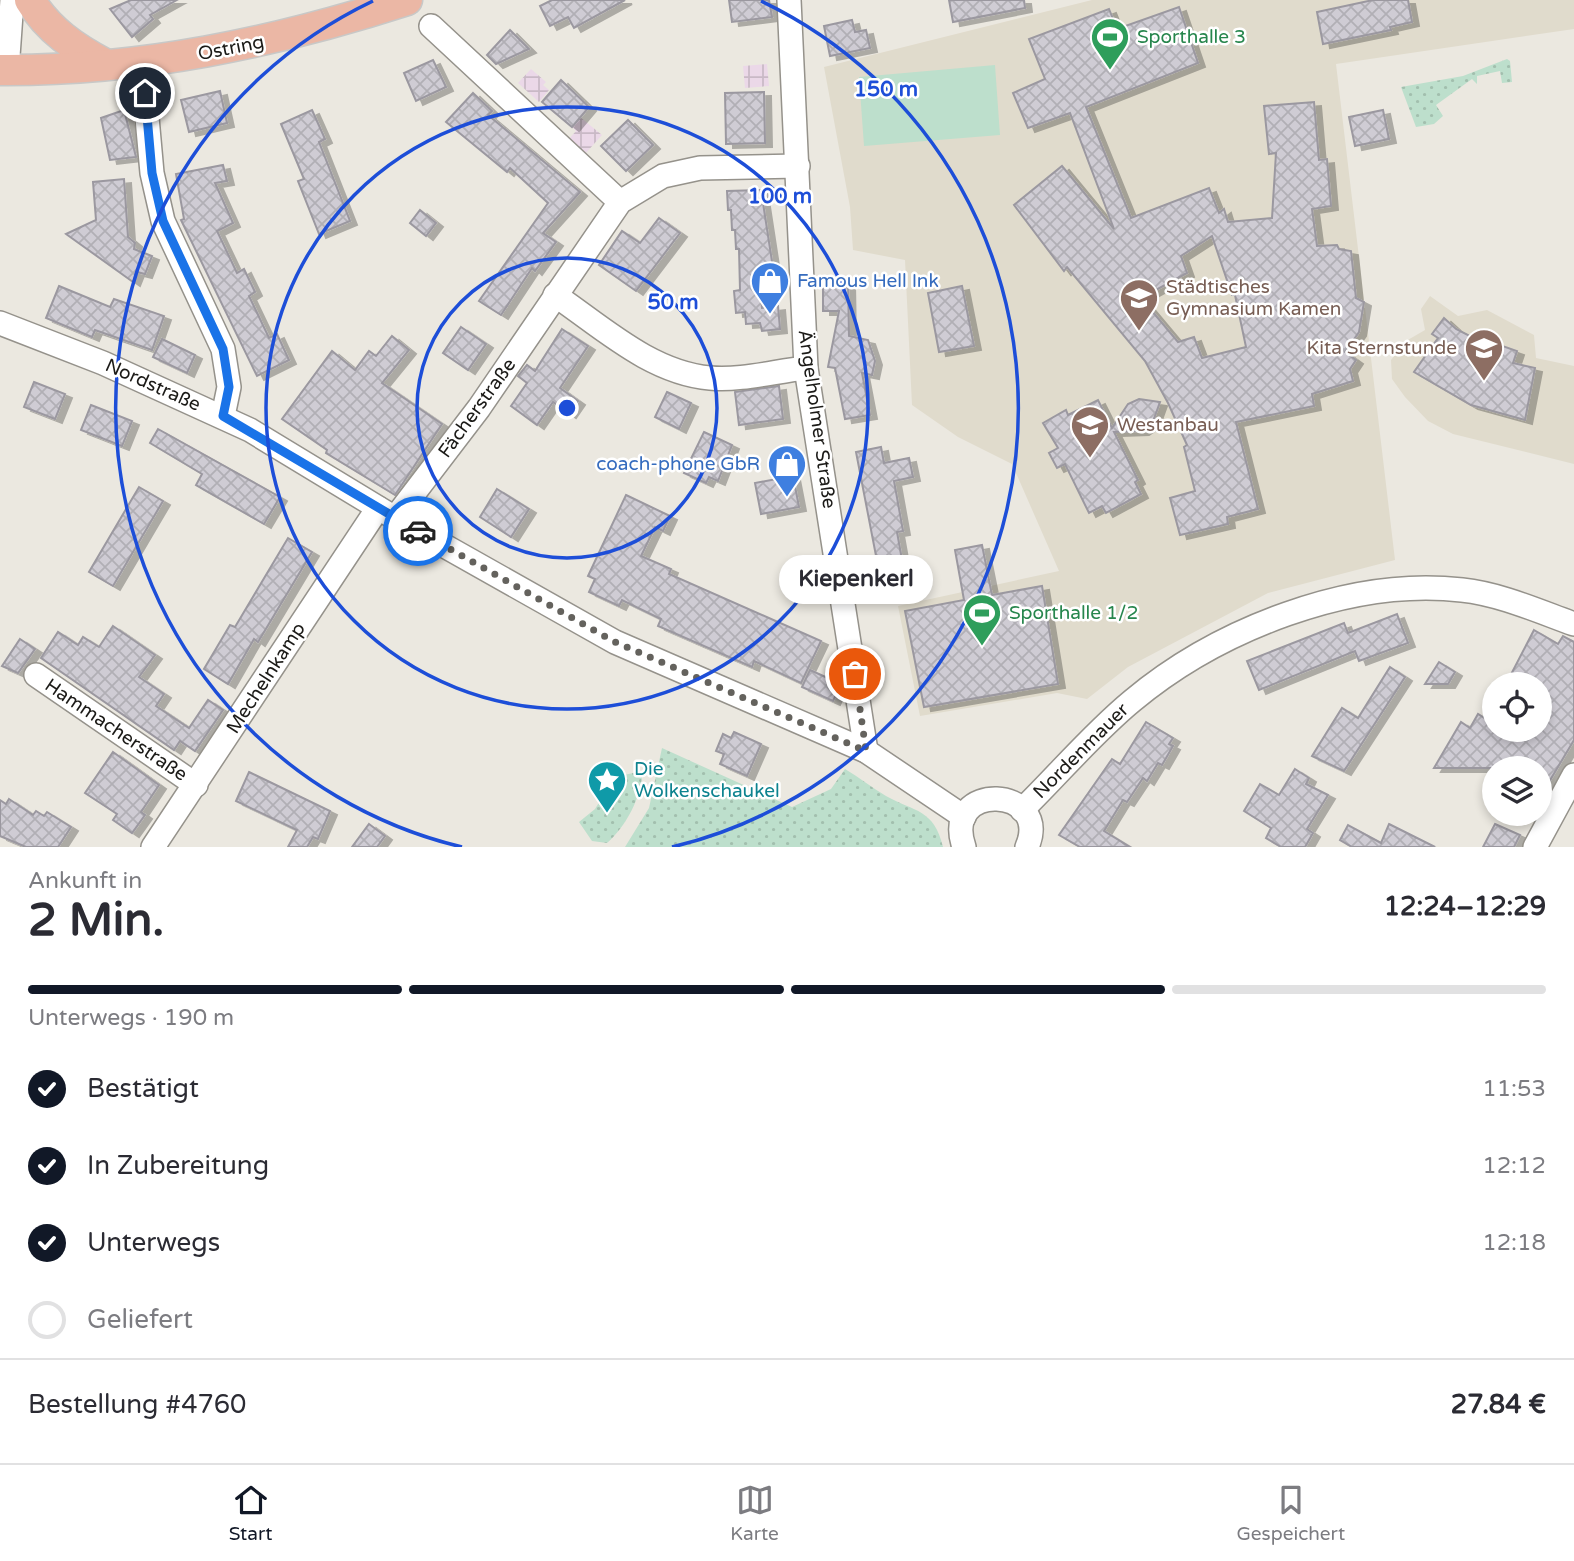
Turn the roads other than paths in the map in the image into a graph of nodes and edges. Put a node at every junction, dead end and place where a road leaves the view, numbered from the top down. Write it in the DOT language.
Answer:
graph roads {
  1 [pos="12,0"];
  2 [pos="30,0"];
  3 [pos="407,0"];
  4 [pos="789,0"];
  5 [pos="431,26"];
  6 [pos="142,62"];
  7 [pos="105,65"];
  8 [pos="2,77"];
  9 [pos="798,166"];
  10 [pos="621,202"];
  11 [pos="555,295"];
  12 [pos="0,323"];
  13 [pos="806,368"];
  14 [pos="223,416"];
  15 [pos="386,513"];
  16 [pos="1574,624"];
  17 [pos="36,675"];
  18 [pos="866,751"];
  19 [pos="1574,775"];
  20 [pos="196,785"];
  21 [pos="1022,810"];
  22 [pos="964,817"];
  23 [pos="158,845"];
  24 [pos="964,847"];
  25 [pos="1027,847"];
  26 [pos="1535,847"];
  1 -- 8 [label="street"];
  2 -- 7 [label="main road"];
  3 -- 6 [label="main road, Ostring"];
  4 -- 9 [label="street, Ängelholmer Straße"];
  5 -- 10 [label="street"];
  6 -- 7 [label="main road, Ostring"];
  6 -- 14 [label="street"];
  7 -- 8 [label="main road, Ostring"];
  9 -- 10 [label="street, Fächerstraße"];
  9 -- 13 [label="street, Ängelholmer Straße"];
  10 -- 11 [label="street, Fächerstraße"];
  11 -- 13 [label="street"];
  11 -- 15 [label="street, Fächerstraße"];
  12 -- 14 [label="street, Nordstraße"];
  13 -- 18 [label="street, Ängelholmer Straße"];
  14 -- 15 [label="street, Nordstraße"];
  15 -- 18 [label="street, Nordstraße"];
  15 -- 20 [label="street, Mechelnkamp"];
  16 -- 21 [label="street, Nordenmauer"];
  17 -- 20 [label="street, Hammacherstraße"];
  18 -- 22 [label="street, Nordstraße"];
  19 -- 26 [label="street"];
  20 -- 23 [label="street, Mechelnkamp"];
  21 -- 22 [label="street"];
  21 -- 25 [label="street"];
  22 -- 24 [label="street"];
}
